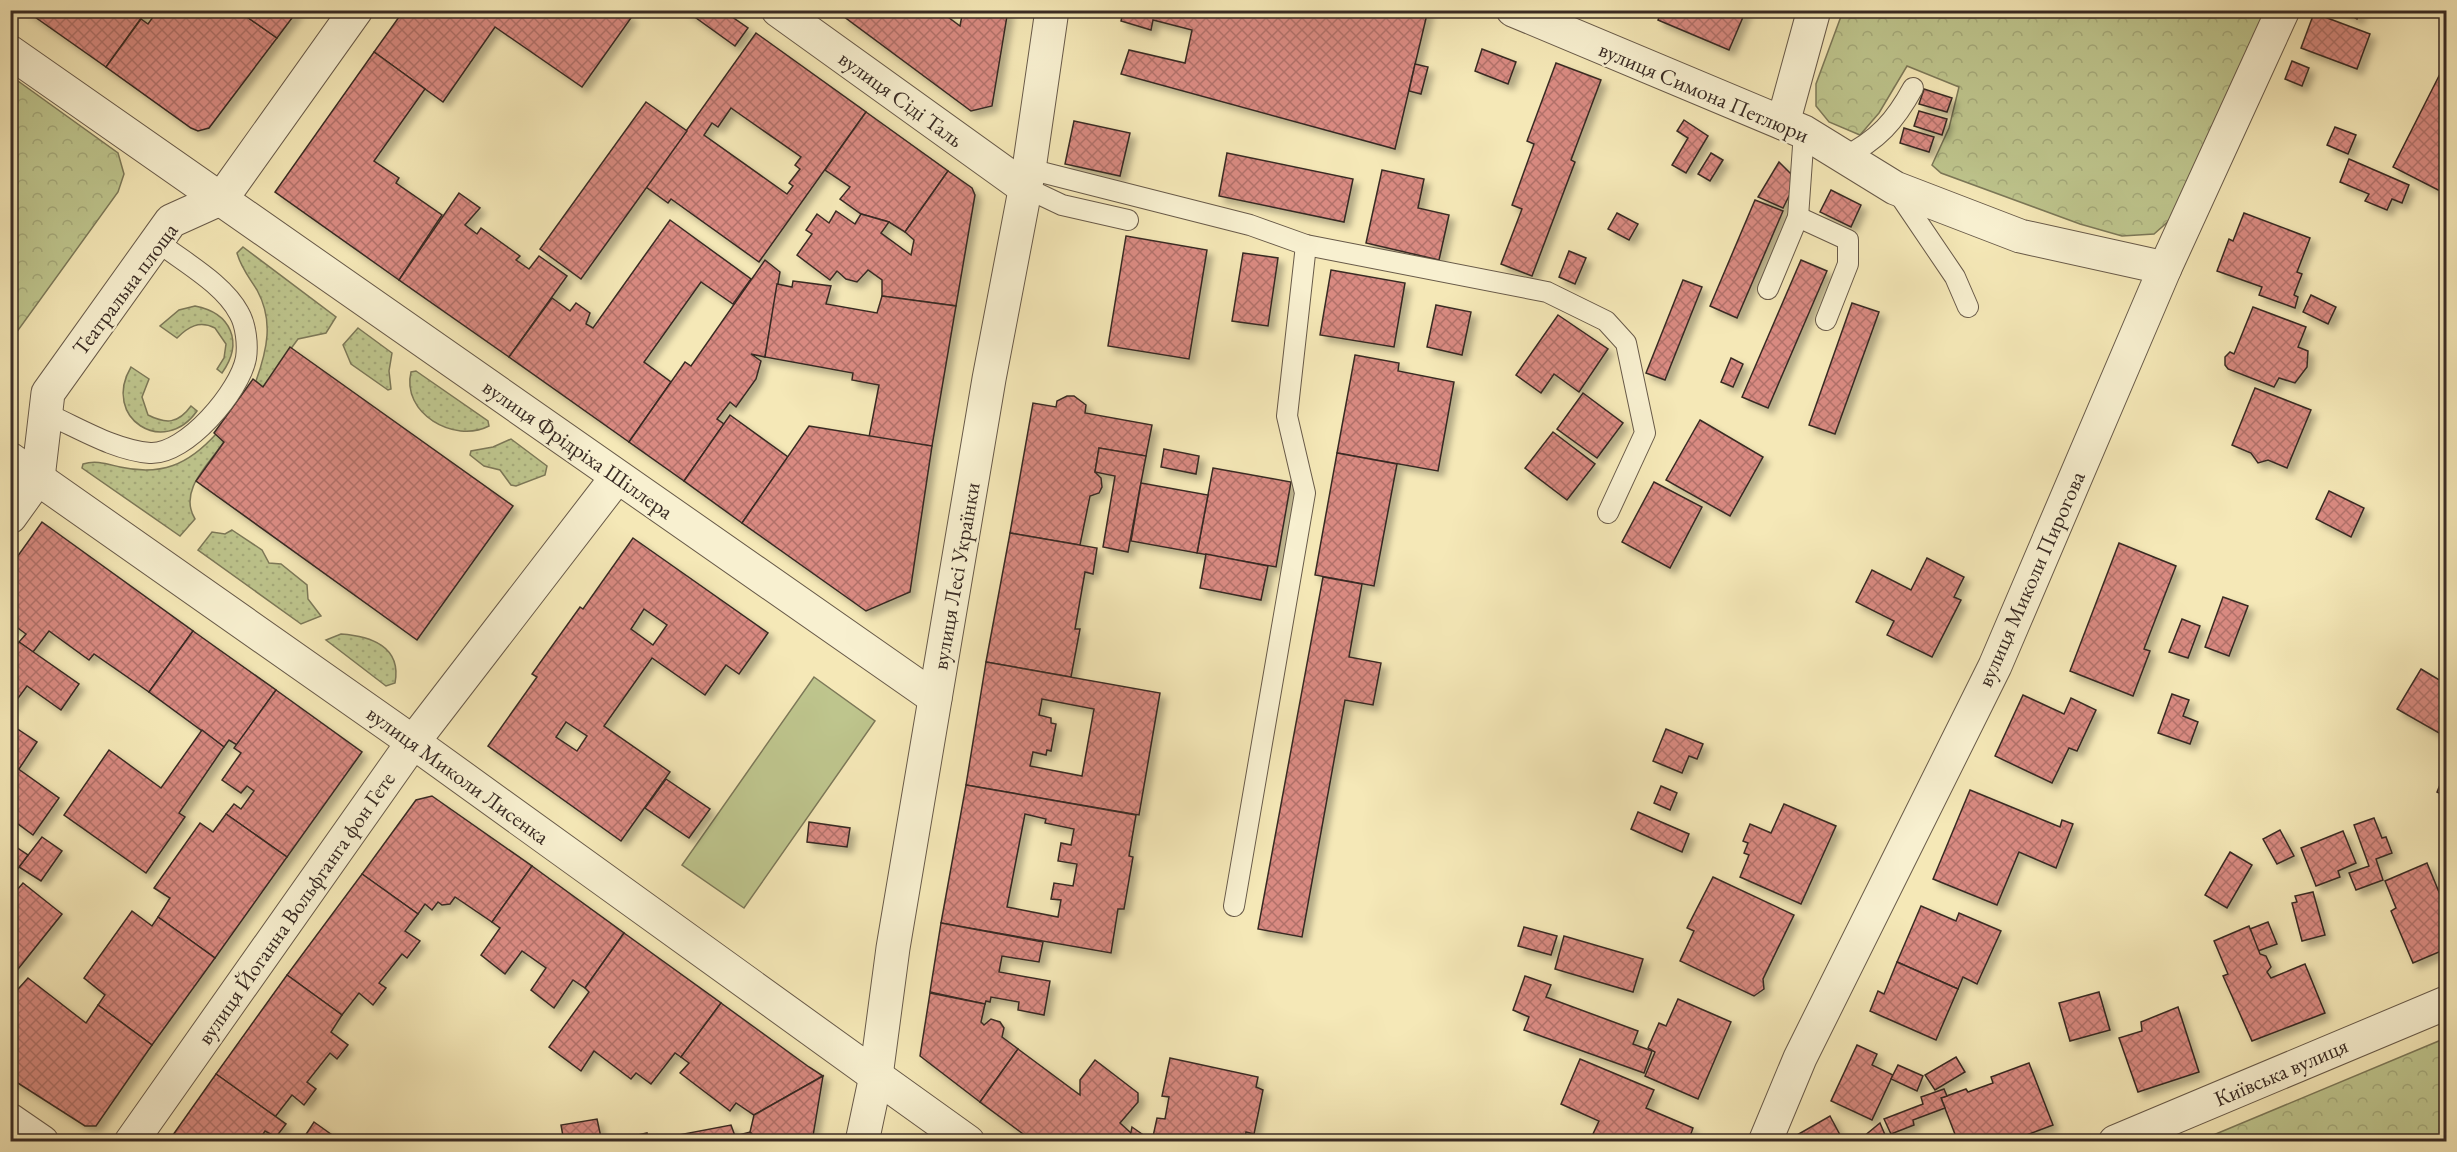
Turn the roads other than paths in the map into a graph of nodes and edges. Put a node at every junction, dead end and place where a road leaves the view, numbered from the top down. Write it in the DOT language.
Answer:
graph roads {
  1 [pos="356,10"];
  2 [pos="778,10"];
  3 [pos="1052,10"];
  4 [pos="1512,10"];
  5 [pos="1814,10"];
  6 [pos="2283,10"];
  7 [pos="10,52"];
  8 [pos="1913,88"];
  9 [pos="1793,127"];
  10 [pos="1844,157"];
  11 [pos="1026,178"];
  12 [pos="1895,188"];
  13 [pos="222,198"];
  14 [pos="1798,217"];
  15 [pos="1128,220"];
  16 [pos="157,241"];
  17 [pos="1306,245"];
  18 [pos="2165,268"];
  19 [pos="1768,289"];
  20 [pos="1968,308"];
  21 [pos="1826,320"];
  22 [pos="47,414"];
  23 [pos="10,459"];
  24 [pos="617,477"];
  25 [pos="38,478"];
  26 [pos="1608,513"];
  27 [pos="10,517"];
  28 [pos="935,698"];
  29 [pos="413,742"];
  30 [pos="1234,906"];
  31 [pos="2446,1003"];
  32 [pos="876,1076"];
  33 [pos="10,1120"];
  34 [pos="42,1142"];
  35 [pos="131,1142"];
  36 [pos="862,1142"];
  37 [pos="968,1142"];
  38 [pos="1765,1142"];
  39 [pos="2115,1142"];
  1 -- 13 [label="street"];
  2 -- 11 [label="street, вулиця Сіді Таль"];
  3 -- 11 [label="street, вулиця Лесі Українки"];
  4 -- 9 [label="street, вулиця Симона Петлюри"];
  5 -- 9 [label="street"];
  6 -- 18 [label="street, вулиця Миколи Пирогова"];
  7 -- 13 [label="street"];
  8 -- 10 [label="lane"];
  9 -- 10 [label="street, вулиця Симона Петлюри"];
  9 -- 14 [label="lane"];
  10 -- 12 [label="street, вулиця Симона Петлюри"];
  11 -- 15 [label="lane"];
  11 -- 17 [label="lane"];
  11 -- 28 [label="street, вулиця Лесі Українки"];
  12 -- 18 [label="street, вулиця Симона Петлюри"];
  12 -- 20 [label="lane"];
  13 -- 16 [label="street, Театральна площа"];
  13 -- 24 [label="street, вулиця Фрідріха Шіллера"];
  14 -- 19 [label="lane"];
  14 -- 21 [label="lane"];
  16 -- 22 [label="street, Театральна площа"];
  16 -- 22 [label="lane"];
  17 -- 26 [label="lane"];
  17 -- 30 [label="lane"];
  18 -- 38 [label="street, вулиця Миколи Пирогова"];
  22 -- 25 [label="street, Театральна площа"];
  23 -- 25 [label="street"];
  24 -- 28 [label="street, вулиця Фрідріха Шіллера"];
  24 -- 29 [label="street, вулиця Йоганна Вольфганга фон Гете"];
  25 -- 27 [label="street"];
  25 -- 29 [label="street, вулиця Миколи Лисенка"];
  28 -- 32 [label="street, вулиця Лесі Українки"];
  29 -- 32 [label="street, вулиця Миколи Лисенка"];
  29 -- 35 [label="street, вулиця Йоганна Вольфганга фон Гете"];
  31 -- 39 [label="street, Київська вулиця"];
  32 -- 36 [label="street, вулиця Лесі Українки"];
  32 -- 37 [label="street"];
  33 -- 34 [label="street"];
}
